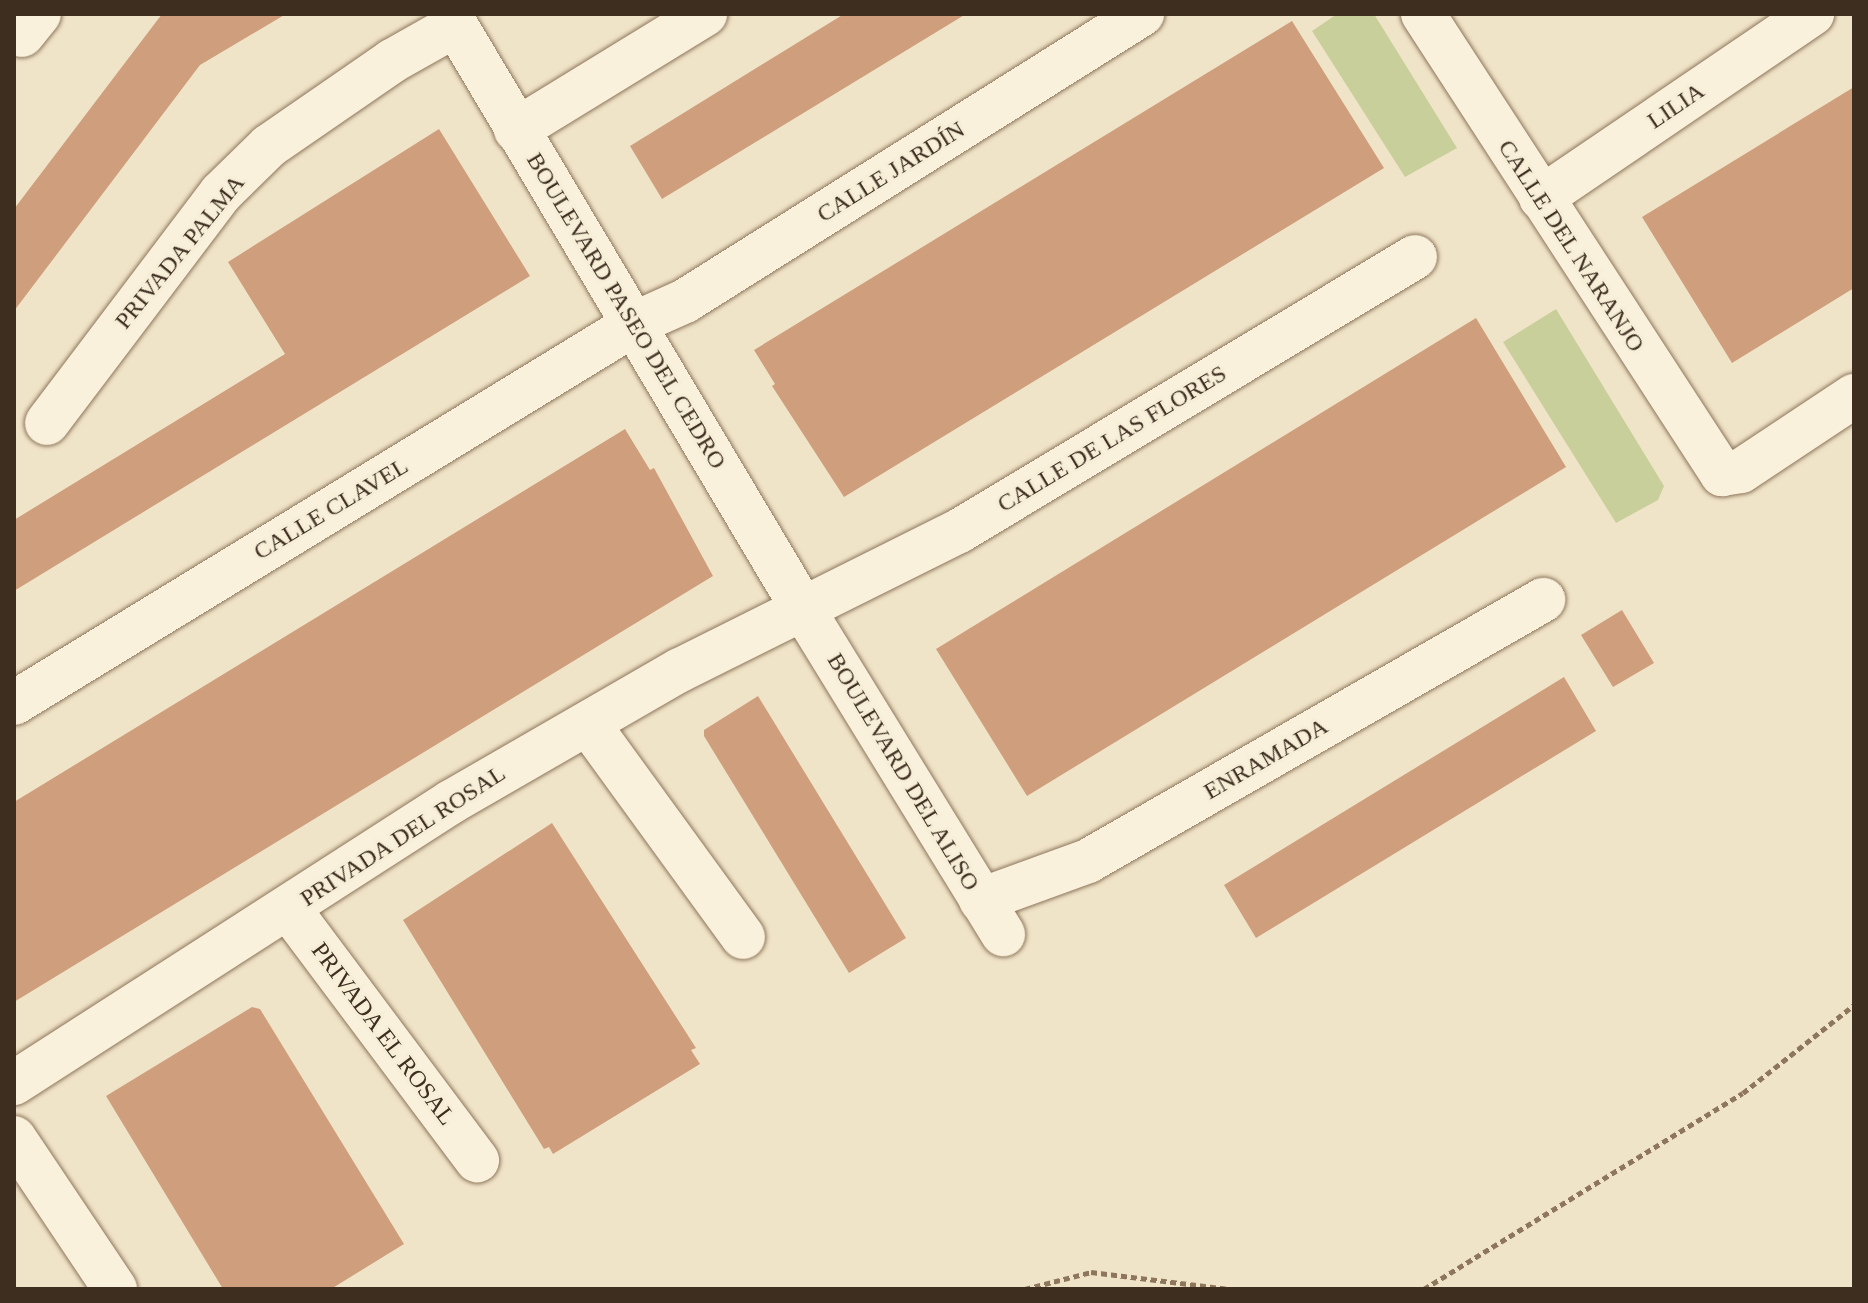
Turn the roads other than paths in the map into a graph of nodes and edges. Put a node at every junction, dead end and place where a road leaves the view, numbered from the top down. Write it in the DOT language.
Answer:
graph roads {
  1 [pos="705,14"];
  2 [pos="1142,14"];
  3 [pos="1423,14"];
  4 [pos="1812,14"];
  5 [pos="453,20"];
  6 [pos="516,130"];
  7 [pos="1541,198"];
  8 [pos="1415,257"];
  9 [pos="636,323"];
  10 [pos="1854,396"];
  11 [pos="47,423"];
  12 [pos="1543,600"];
  13 [pos="803,609"];
  14 [pos="18,694"];
  15 [pos="589,725"];
  16 [pos="289,909"];
  17 [pos="992,917"];
  18 [pos="743,937"];
  19 [pos="14,1083"];
  20 [pos="14,1138"];
  21 [pos="477,1160"];
  22 [pos="115,1289"];
  1 -- 6 [label="street"];
  2 -- 9 [label="street, CALLE JARDÍN"];
  3 -- 7 [label="street, CALLE DEL NARANJO"];
  4 -- 7 [label="street, LILIA"];
  5 -- 6 [label="street, BOULEVARD PASEO DEL CEDRO"];
  5 -- 11 [label="street, PRIVADA PALMA"];
  6 -- 9 [label="street, BOULEVARD PASEO DEL CEDRO"];
  7 -- 10 [label="street, CALLE DEL NARANJO"];
  8 -- 13 [label="street, CALLE DE LAS FLORES"];
  9 -- 13 [label="street, BOULEVARD PASEO DEL CEDRO"];
  9 -- 14 [label="street, CALLE CLAVEL"];
  12 -- 17 [label="street, ENRAMADA"];
  13 -- 15 [label="street, PRIVADA DEL ROSAL"];
  13 -- 17 [label="street, BOULEVARD DEL ALISO"];
  15 -- 16 [label="street, PRIVADA DEL ROSAL"];
  15 -- 18 [label="street"];
  16 -- 19 [label="street, PRIVADA DEL ROSAL"];
  16 -- 21 [label="street, PRIVADA EL ROSAL"];
  20 -- 22 [label="street"];
}
